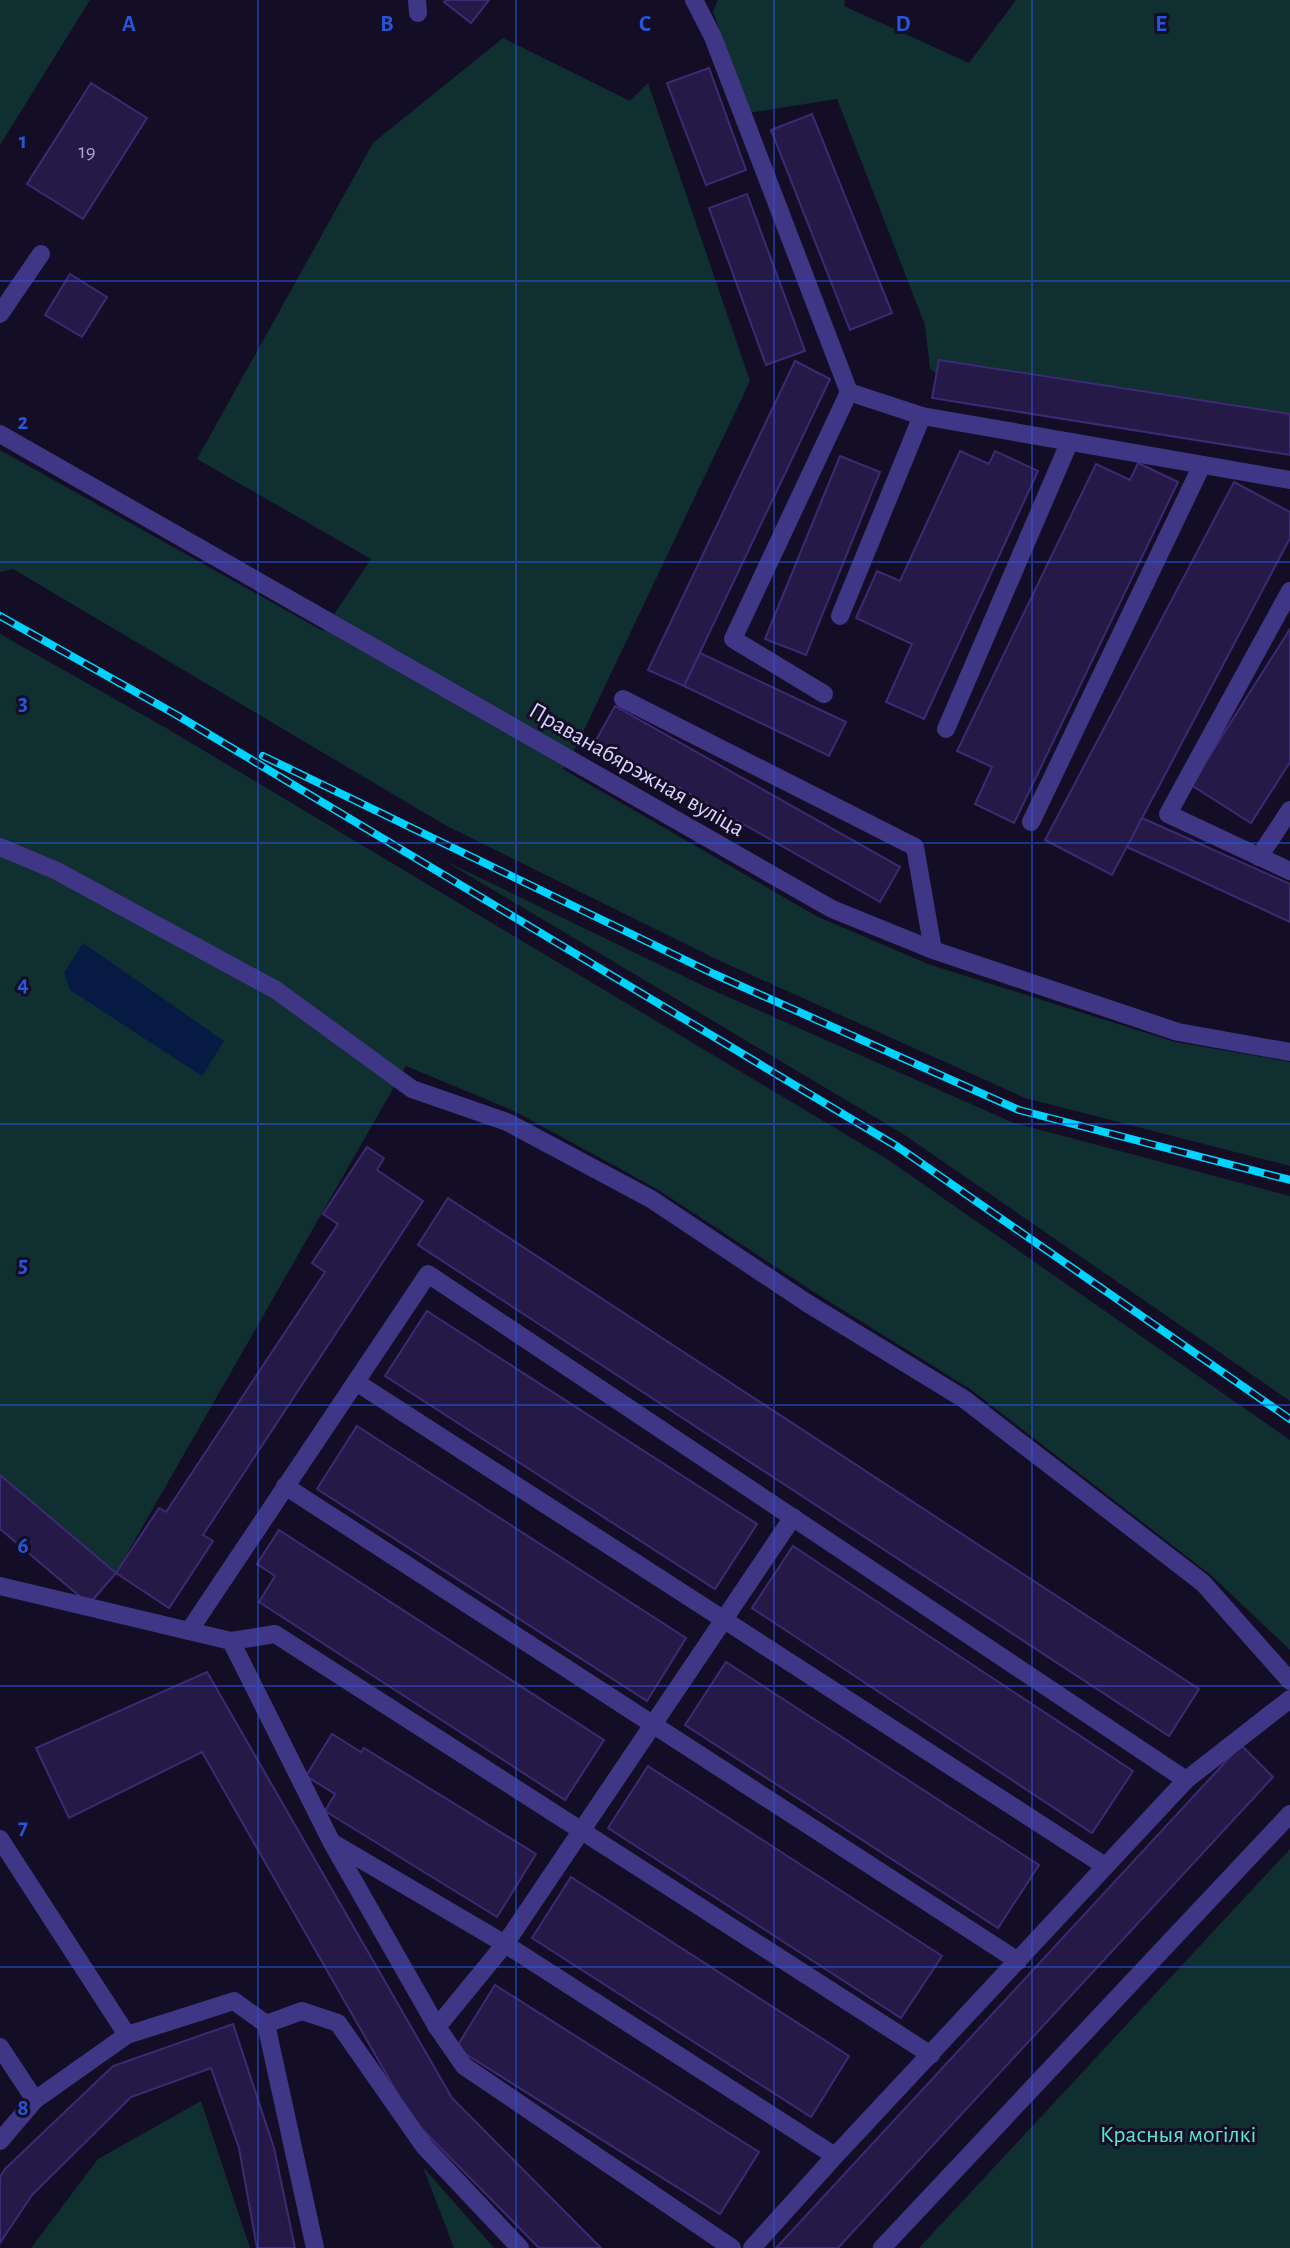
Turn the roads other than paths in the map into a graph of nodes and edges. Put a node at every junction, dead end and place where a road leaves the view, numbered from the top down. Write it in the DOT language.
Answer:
graph roads {
  1 [pos="694,0"];
  2 [pos="41,254"];
  3 [pos="0,314"];
  4 [pos="849,392"];
  5 [pos="922,416"];
  6 [pos="0,433"];
  7 [pos="1069,443"];
  8 [pos="1202,465"];
  9 [pos="1290,480"];
  10 [pos="1290,591"];
  11 [pos="840,616"];
  12 [pos="824,694"];
  13 [pos="624,699"];
  14 [pos="946,729"];
  15 [pos="1290,810"];
  16 [pos="1031,822"];
  17 [pos="0,847"];
  18 [pos="1259,857"];
  19 [pos="1290,872"];
  20 [pos="933,950"];
  21 [pos="1290,1052"];
  22 [pos="356,1382"];
  23 [pos="285,1486"];
  24 [pos="793,1517"];
  25 [pos="0,1586"];
  26 [pos="724,1619"];
  27 [pos="189,1632"];
  28 [pos="231,1641"];
  29 [pos="1290,1681"];
  30 [pos="1290,1699"];
  31 [pos="653,1725"];
  32 [pos="1186,1780"];
  33 [pos="1290,1814"];
  34 [pos="581,1831"];
  35 [pos="0,1839"];
  36 [pos="332,1843"];
  37 [pos="1105,1866"];
  38 [pos="505,1944"];
  39 [pos="1018,1961"];
  40 [pos="266,2024"];
  41 [pos="437,2027"];
  42 [pos="127,2035"];
  43 [pos="0,2047"];
  44 [pos="931,2055"];
  45 [pos="35,2100"];
  46 [pos="0,2141"];
  47 [pos="835,2156"];
  48 [pos="315,2248"];
  49 [pos="520,2248"];
  50 [pos="732,2248"];
  51 [pos="752,2248"];
  52 [pos="882,2248"];
  1 -- 4 [label="street"];
  2 -- 3 [label="street"];
  4 -- 5 [label="street"];
  4 -- 12 [label="street"];
  5 -- 7 [label="street"];
  5 -- 11 [label="street"];
  6 -- 20 [label="street, Праванабярэжная вуліца"];
  7 -- 8 [label="street"];
  7 -- 14 [label="street"];
  8 -- 9 [label="street"];
  8 -- 16 [label="street"];
  10 -- 18 [label="street"];
  13 -- 20 [label="street"];
  15 -- 18 [label="street"];
  17 -- 29 [label="street"];
  18 -- 19 [label="street"];
  20 -- 21 [label="street, Праванабярэжная вуліца"];
  22 -- 23 [label="street"];
  22 -- 24 [label="street"];
  22 -- 26 [label="street"];
  23 -- 27 [label="street"];
  23 -- 31 [label="street"];
  24 -- 26 [label="street"];
  24 -- 32 [label="street"];
  25 -- 27 [label="street"];
  26 -- 31 [label="street"];
  26 -- 37 [label="street"];
  27 -- 28 [label="street"];
  28 -- 34 [label="street"];
  28 -- 36 [label="street"];
  30 -- 32 [label="street"];
  31 -- 34 [label="street"];
  31 -- 39 [label="street"];
  32 -- 37 [label="street"];
  33 -- 52 [label="street"];
  34 -- 38 [label="street"];
  34 -- 44 [label="street"];
  35 -- 42 [label="street"];
  36 -- 38 [label="street"];
  36 -- 41 [label="street"];
  37 -- 39 [label="street"];
  38 -- 41 [label="street"];
  38 -- 47 [label="street"];
  39 -- 44 [label="street"];
  40 -- 42 [label="street"];
  40 -- 48 [label="street"];
  40 -- 49 [label="street"];
  41 -- 50 [label="street"];
  42 -- 45 [label="street"];
  43 -- 45 [label="street"];
  44 -- 47 [label="street"];
  45 -- 46 [label="street"];
  47 -- 51 [label="street"];
}
